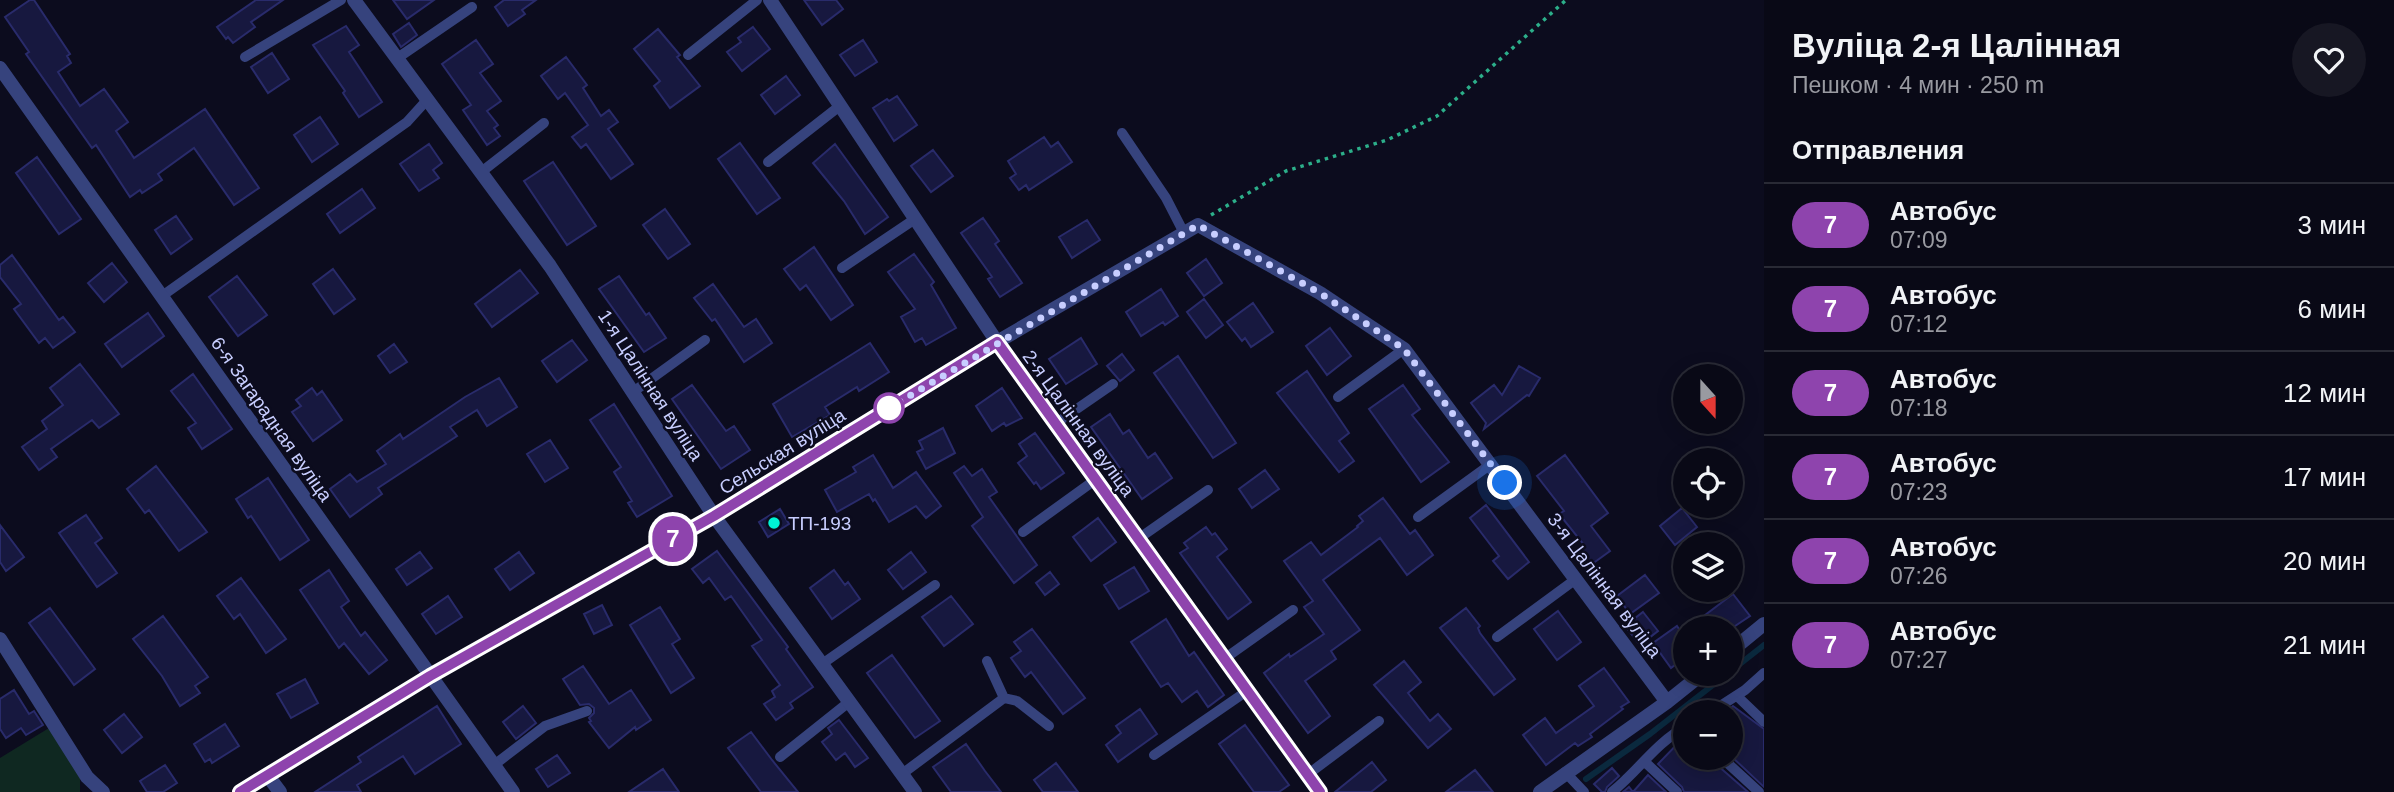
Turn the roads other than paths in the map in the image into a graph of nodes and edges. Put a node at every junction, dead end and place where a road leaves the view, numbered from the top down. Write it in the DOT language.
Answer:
graph roads {
  1 [pos="341,0"];
  2 [pos="354,0"];
  3 [pos="757,0"];
  4 [pos="771,0"];
  5 [pos="472,7"];
  6 [pos="688,55"];
  7 [pos="245,57"];
  8 [pos="396,59"];
  9 [pos="0,68"];
  10 [pos="426,101"];
  11 [pos="841,105"];
  12 [pos="544,123"];
  13 [pos="1122,133"];
  14 [pos="768,162"];
  15 [pos="480,173"];
  16 [pos="915,219"];
  17 [pos="1198,225"];
  18 [pos="1184,233"];
  19 [pos="842,268"];
  20 [pos="162,296"];
  21 [pos="705,340"];
  22 [pos="997,342"];
  23 [pos="1404,349"];
  24 [pos="1113,384"];
  25 [pos="634,392"];
  26 [pos="1338,397"];
  27 [pos="1055,424"];
  28 [pos="1491,464"];
  29 [pos="1096,480"];
  30 [pos="1208,490"];
  31 [pos="714,516"];
  32 [pos="1418,517"];
  33 [pos="1023,532"];
  34 [pos="1138,539"];
  35 [pos="1576,579"];
  36 [pos="935,585"];
  37 [pos="1293,610"];
  38 [pos="1764,625"];
  39 [pos="1497,637"];
  40 [pos="0,639"];
  41 [pos="1743,642"];
  42 [pos="1224,659"];
  43 [pos="987,661"];
  44 [pos="822,664"];
  45 [pos="1764,673"];
  46 [pos="430,676"];
  47 [pos="1687,686"];
  48 [pos="1248,691"];
  49 [pos="1737,696"];
  50 [pos="1003,698"];
  51 [pos="1730,700"];
  52 [pos="849,702"];
  53 [pos="1667,702"];
  54 [pos="587,711"];
  55 [pos="1379,721"];
  56 [pos="1764,722"];
  57 [pos="1049,726"];
  58 [pos="1673,734"];
  59 [pos="1154,755"];
  60 [pos="780,757"];
  61 [pos="1645,762"];
  62 [pos="494,765"];
  63 [pos="1735,770"];
  64 [pos="1565,772"];
  65 [pos="901,774"];
  66 [pos="268,775"];
  67 [pos="1307,775"];
  68 [pos="103,792"];
  69 [pos="240,792"];
  70 [pos="280,792"];
  71 [pos="513,792"];
  72 [pos="915,792"];
  73 [pos="1320,792"];
  74 [pos="1541,792"];
  75 [pos="1584,792"];
  76 [pos="1612,792"];
  77 [pos="1677,792"];
  78 [pos="1759,792"];
  1 -- 7 [label="lane"];
  2 -- 8 [label="street, 1-я Цалінная вуліца"];
  3 -- 6 [label="lane"];
  4 -- 11 [label="street, 2-я Цалінная вуліца"];
  5 -- 8 [label="lane"];
  8 -- 10 [label="street, 1-я Цалінная вуліца"];
  9 -- 20 [label="street, 6-я Загарадная вуліца"];
  10 -- 15 [label="street, 1-я Цалінная вуліца"];
  10 -- 20 [label="lane"];
  11 -- 14 [label="lane"];
  11 -- 16 [label="street, 2-я Цалінная вуліца"];
  12 -- 15 [label="lane"];
  13 -- 18 [label="lane"];
  15 -- 25 [label="street, 1-я Цалінная вуліца"];
  16 -- 19 [label="lane"];
  16 -- 22 [label="street, 2-я Цалінная вуліца"];
  17 -- 18 [label="street, Сельская вуліца"];
  17 -- 23 [label="street, 3-я Цалінная вуліца"];
  18 -- 22 [label="street, Сельская вуліца"];
  20 -- 46 [label="street, 6-я Загарадная вуліца"];
  21 -- 25 [label="lane"];
  22 -- 27 [label="street, 2-я Цалінная вуліца"];
  22 -- 31 [label="street, Сельская вуліца"];
  23 -- 26 [label="lane"];
  23 -- 28 [label="street, 3-я Цалінная вуліца"];
  24 -- 27 [label="lane"];
  25 -- 31 [label="street, 1-я Цалінная вуліца"];
  27 -- 29 [label="street, 2-я Цалінная вуліца"];
  28 -- 32 [label="lane"];
  28 -- 35 [label="street, 3-я Цалінная вуліца"];
  29 -- 33 [label="lane"];
  29 -- 34 [label="street, 2-я Цалінная вуліца"];
  30 -- 34 [label="lane"];
  31 -- 44 [label="street, 1-я Цалінная вуліца"];
  31 -- 46 [label="street, Сельская вуліца"];
  34 -- 42 [label="street, 2-я Цалінная вуліца"];
  35 -- 39 [label="lane"];
  35 -- 53 [label="street, 3-я Цалінная вуліца"];
  36 -- 44 [label="lane"];
  37 -- 42 [label="lane"];
  38 -- 41 [label="street"];
  40 -- 68 [label="street"];
  42 -- 48 [label="street, 2-я Цалінная вуліца"];
  43 -- 50 [label="lane"];
  44 -- 52 [label="street, 1-я Цалінная вуліца"];
  45 -- 49 [label="lane"];
  46 -- 62 [label="street, 6-я Загарадная вуліца"];
  46 -- 66 [label="street, Сельская вуліца"];
  47 -- 53 [label="street"];
  48 -- 59 [label="lane"];
  48 -- 67 [label="street, 2-я Цалінная вуліца"];
  49 -- 51 [label="lane"];
  49 -- 56 [label="lane"];
  50 -- 57 [label="lane"];
  50 -- 65 [label="lane"];
  52 -- 60 [label="lane"];
  52 -- 65 [label="street, 1-я Цалінная вуліца"];
  53 -- 64 [label="street"];
  54 -- 62 [label="lane"];
  55 -- 67 [label="lane"];
  58 -- 61 [label="lane"];
  61 -- 76 [label="lane"];
  61 -- 77 [label="lane"];
  62 -- 71 [label="street, 6-я Загарадная вуліца"];
  63 -- 78 [label="lane"];
  64 -- 74 [label="street"];
  64 -- 75 [label="lane"];
  65 -- 72 [label="street, 1-я Цалінная вуліца"];
  66 -- 69 [label="street, Сельская вуліца"];
  66 -- 70 [label="street"];
  67 -- 73 [label="street, 2-я Цалінная вуліца"];
}
